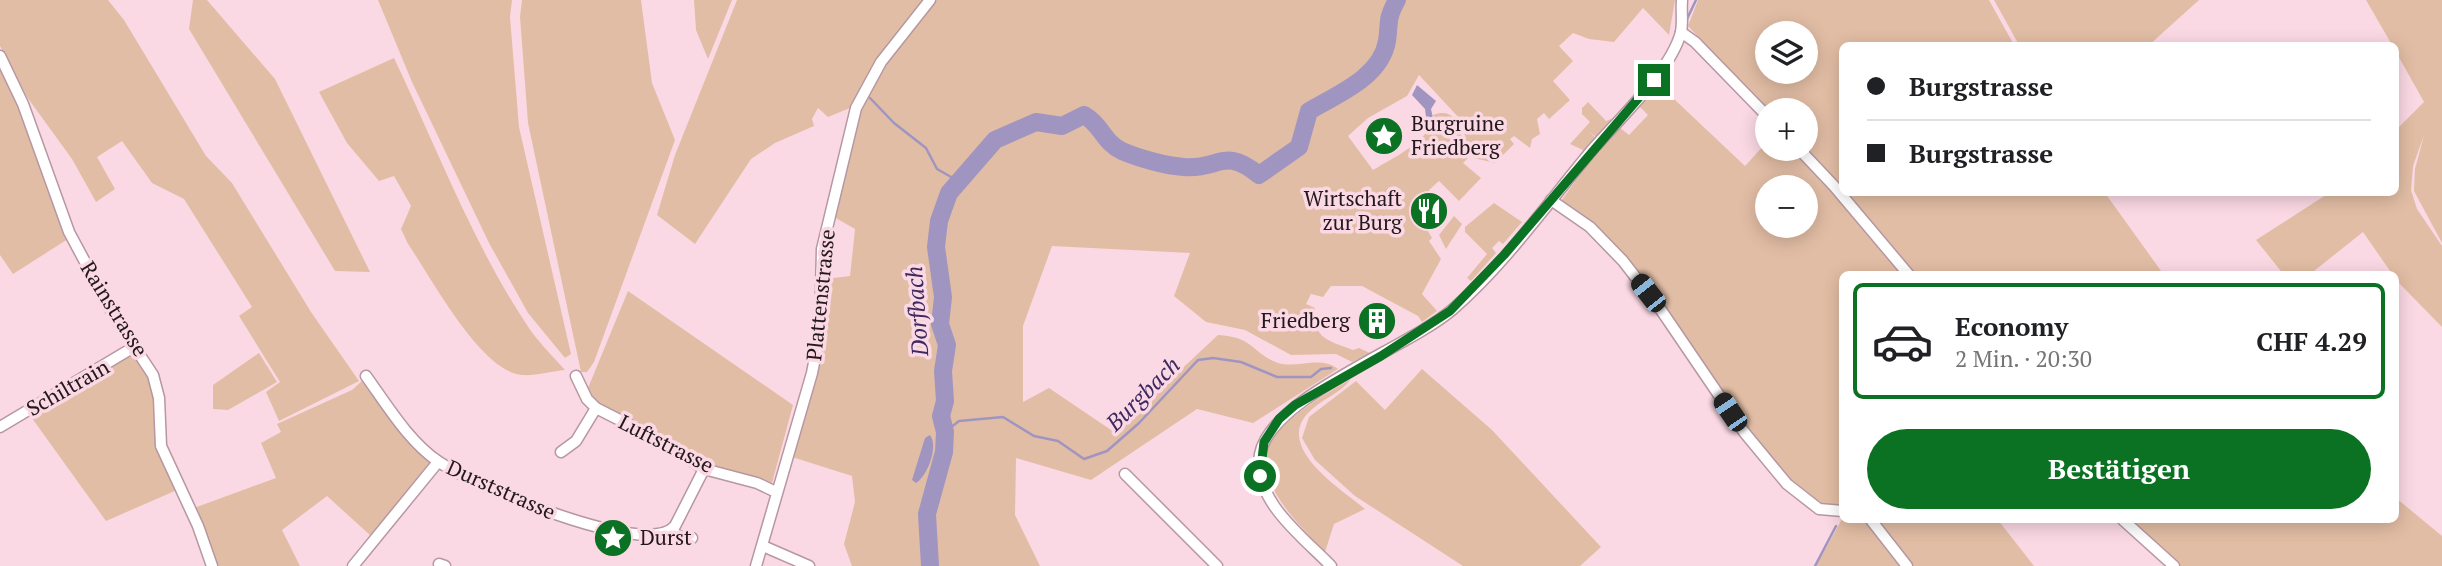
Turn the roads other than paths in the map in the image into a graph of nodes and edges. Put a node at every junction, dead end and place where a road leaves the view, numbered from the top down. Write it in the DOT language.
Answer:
graph roads {
  1 [pos="930,0"];
  2 [pos="1682,0"];
  3 [pos="1691,0"];
  4 [pos="1680,13"];
  5 [pos="1681,32"];
  6 [pos="0,56"];
  7 [pos="1755,104"];
  8 [pos="1810,161"];
  9 [pos="1839,192"];
  10 [pos="1842,196"];
  11 [pos="1551,200"];
  12 [pos="1906,271"];
  13 [pos="134,347"];
  14 [pos="366,376"];
  15 [pos="576,376"];
  16 [pos="596,408"];
  17 [pos="0,427"];
  18 [pos="561,452"];
  19 [pos="438,462"];
  20 [pos="705,469"];
  21 [pos="1125,474"];
  22 [pos="776,492"];
  23 [pos="1839,511"];
  24 [pos="1873,523"];
  25 [pos="2126,523"];
  26 [pos="673,530"];
  27 [pos="692,538"];
  28 [pos="763,547"];
  29 [pos="212,566"];
  30 [pos="353,566"];
  31 [pos="756,566"];
  32 [pos="809,566"];
  33 [pos="1217,566"];
  34 [pos="1331,566"];
  35 [pos="1906,566"];
  36 [pos="2174,566"];
  1 -- 22 [label="street, Plattenstrasse"];
  2 -- 4 [label="street"];
  3 -- 4 [label="street"];
  4 -- 5 [label="street"];
  5 -- 7 [label="street"];
  5 -- 11 [label="street"];
  6 -- 13 [label="street, Rainstrasse"];
  8 -- 9 [label="street"];
  10 -- 12 [label="street"];
  11 -- 23 [label="street"];
  11 -- 34 [label="street"];
  13 -- 17 [label="street, Schiltrain"];
  13 -- 29 [label="street, Rainstrasse"];
  14 -- 19 [label="street, Durststrasse"];
  15 -- 16 [label="street"];
  16 -- 18 [label="street"];
  16 -- 20 [label="street, Luftstrasse"];
  19 -- 26 [label="street, Durststrasse"];
  19 -- 30 [label="street"];
  20 -- 22 [label="street, Luftstrasse"];
  20 -- 26 [label="street"];
  21 -- 33 [label="street"];
  22 -- 28 [label="street, Plattenstrasse"];
  24 -- 35 [label="street"];
  25 -- 36 [label="street"];
  26 -- 27 [label="street, Durststrasse"];
  28 -- 31 [label="street, Plattenstrasse"];
  28 -- 32 [label="street"];
}
